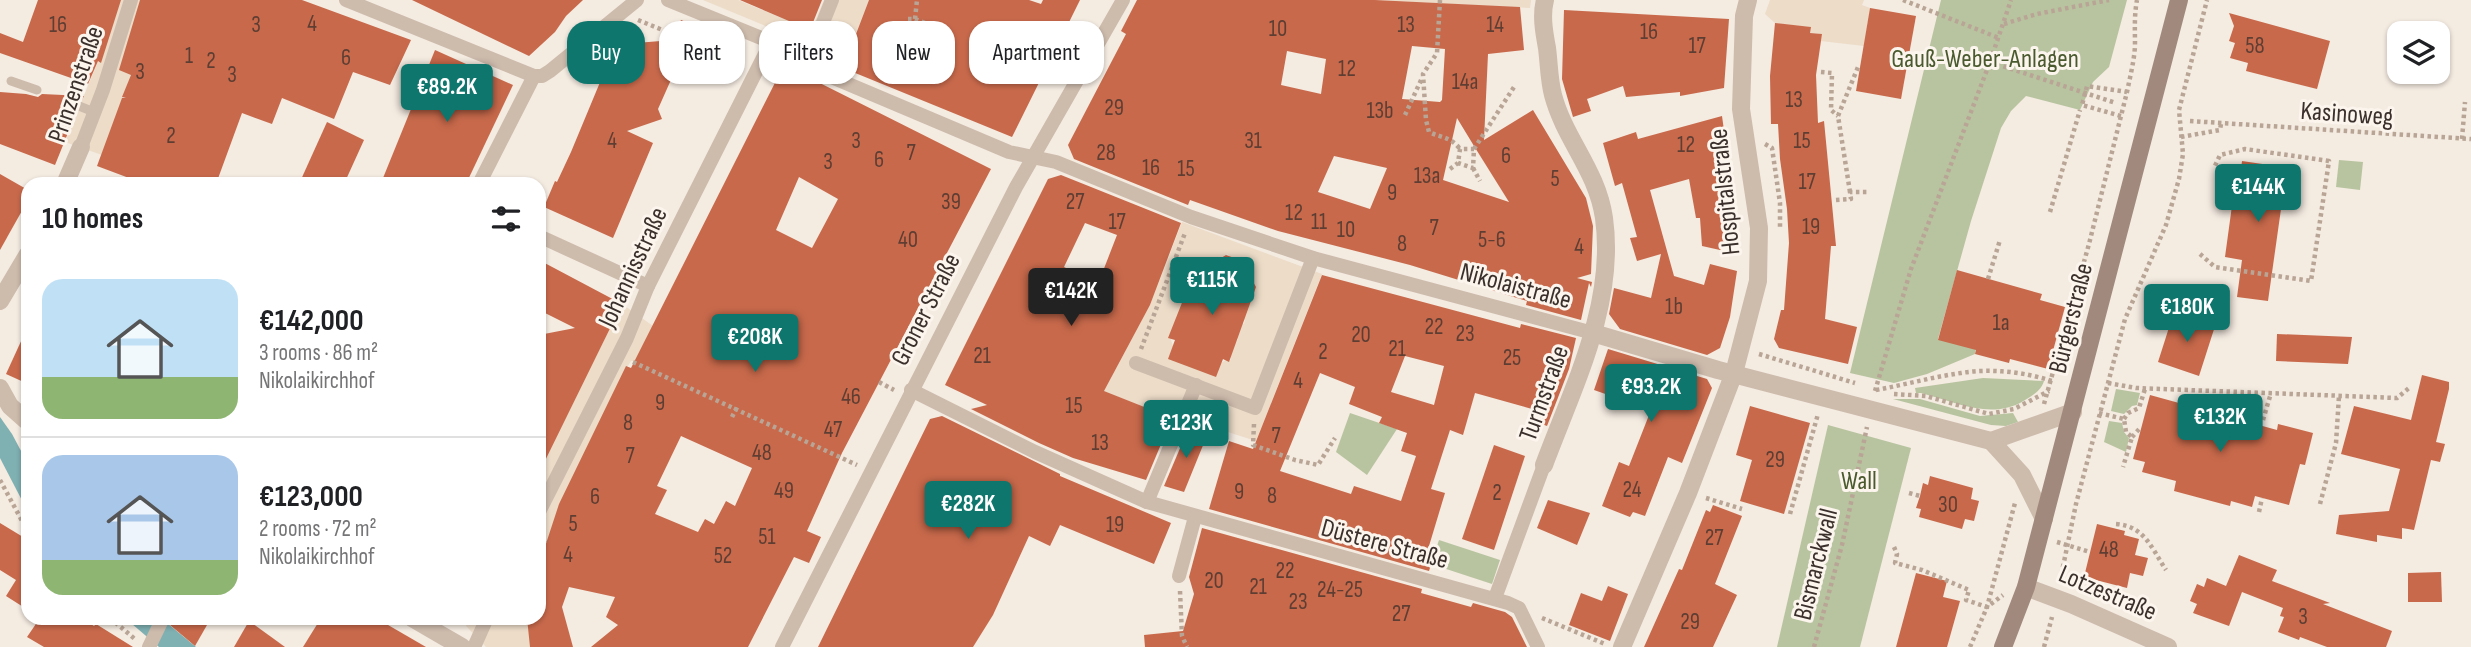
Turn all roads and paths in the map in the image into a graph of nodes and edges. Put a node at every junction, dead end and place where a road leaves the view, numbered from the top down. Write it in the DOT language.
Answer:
graph roads {
  1 [pos="131,0"];
  2 [pos="345,0"];
  3 [pos="637,0"];
  4 [pos="668,0"];
  5 [pos="832,0"];
  6 [pos="917,0"];
  7 [pos="1123,0"];
  8 [pos="1440,0"];
  9 [pos="1545,0"];
  10 [pos="1748,0"];
  11 [pos="1903,0"];
  12 [pos="2011,0"];
  13 [pos="2109,0"];
  14 [pos="2137,0"];
  15 [pos="2179,0"];
  16 [pos="2207,0"];
  17 [pos="621,13"];
  18 [pos="908,19"];
  19 [pos="915,19"];
  20 [pos="824,21"];
  21 [pos="920,21"];
  22 [pos="2004,24"];
  23 [pos="659,29"];
  24 [pos="759,37"];
  25 [pos="1999,37"];
  26 [pos="1990,62"];
  27 [pos="759,66"];
  28 [pos="1858,67"];
  29 [pos="1821,72"];
  30 [pos="527,74"];
  31 [pos="1423,74"];
  32 [pos="11,81"];
  33 [pos="848,84"];
  34 [pos="1514,88"];
  35 [pos="37,90"];
  36 [pos="2127,92"];
  37 [pos="2085,94"];
  38 [pos="2465,102"];
  39 [pos="2116,103"];
  40 [pos="79,106"];
  41 [pos="2080,110"];
  42 [pos="94,112"];
  43 [pos="1405,115"];
  44 [pos="1838,116"];
  45 [pos="2121,116"];
  46 [pos="2190,121"];
  47 [pos="2221,124"];
  48 [pos="2181,137"];
  49 [pos="2462,139"];
  50 [pos="2471,139"];
  51 [pos="81,147"];
  52 [pos="1460,149"];
  53 [pos="1474,149"];
  54 [pos="1034,158"];
  55 [pos="1458,163"];
  56 [pos="1473,168"];
  57 [pos="2214,168"];
  58 [pos="1450,169"];
  59 [pos="68,177"];
  60 [pos="482,177"];
  61 [pos="1480,181"];
  62 [pos="1850,192"];
  63 [pos="1869,192"];
  64 [pos="1836,200"];
  65 [pos="2050,212"];
  66 [pos="1191,217"];
  67 [pos="546,239"];
  68 [pos="2000,240"];
  69 [pos="2200,254"];
  70 [pos="1313,258"];
  71 [pos="21,266"];
  72 [pos="1989,279"];
  73 [pos="648,286"];
  74 [pos="0,301"];
  75 [pos="1593,332"];
  76 [pos="618,354"];
  77 [pos="1759,354"];
  78 [pos="1136,363"];
  79 [pos="1734,373"];
  80 [pos="2052,381"];
  81 [pos="2108,383"];
  82 [pos="1196,385"];
  83 [pos="0,388"];
  84 [pos="2409,388"];
  85 [pos="2145,389"];
  86 [pos="911,390"];
  87 [pos="1876,390"];
  88 [pos="2049,391"];
  89 [pos="2271,393"];
  90 [pos="1823,396"];
  91 [pos="2339,396"];
  92 [pos="737,407"];
  93 [pos="1870,409"];
  94 [pos="2073,412"];
  95 [pos="2099,414"];
  96 [pos="21,416"];
  97 [pos="732,417"];
  98 [pos="2124,419"];
  99 [pos="2263,420"];
  100 [pos="2036,427"];
  101 [pos="2141,427"];
  102 [pos="2132,437"];
  103 [pos="1335,438"];
  104 [pos="1991,441"];
  105 [pos="1253,445"];
  106 [pos="1544,465"];
  107 [pos="2123,467"];
  108 [pos="870,471"];
  109 [pos="2022,475"];
  110 [pos="0,480"];
  111 [pos="1688,493"];
  112 [pos="1909,493"];
  113 [pos="1920,496"];
  114 [pos="546,498"];
  115 [pos="2262,498"];
  116 [pos="1147,502"];
  117 [pos="2320,503"];
  118 [pos="1742,509"];
  119 [pos="2259,512"];
  120 [pos="1790,513"];
  121 [pos="1195,517"];
  122 [pos="21,519"];
  123 [pos="2044,519"];
  124 [pos="2116,524"];
  125 [pos="2068,545"];
  126 [pos="1894,547"];
  127 [pos="2090,552"];
  128 [pos="2166,570"];
  129 [pos="1179,576"];
  130 [pos="2026,587"];
  131 [pos="1495,598"];
  132 [pos="2056,598"];
  133 [pos="1987,607"];
  134 [pos="1519,608"];
  135 [pos="120,625"];
  136 [pos="159,625"];
  137 [pos="424,625"];
  138 [pos="484,625"];
  139 [pos="149,645"];
  140 [pos="462,647"];
  141 [pos="474,647"];
  142 [pos="782,647"];
  143 [pos="1187,647"];
  144 [pos="1538,647"];
  145 [pos="1614,647"];
  146 [pos="1622,647"];
  147 [pos="1814,647"];
  148 [pos="1970,647"];
  149 [pos="2003,647"];
  150 [pos="2044,647"];
  151 [pos="2168,647"];
  1 -- 42 [label="street, Prinzenstraße"];
  2 -- 30 [label="street"];
  3 -- 17 [label="street"];
  4 -- 24 [label="street, Nikolaistraße"];
  5 -- 20 [label="street"];
  6 -- 19 [label="path"];
  7 -- 54 [label="street, Groner Straße"];
  8 -- 31 [label="path"];
  9 -- 75 [label="street, Turmstraße"];
  10 -- 79 [label="street, Hospitalstraße"];
  11 -- 25 [label="path"];
  12 -- 22 [label="path"];
  13 -- 22 [label="path"];
  14 -- 36 [label="path"];
  15 -- 94 [label="main road, Bürgerstraße"];
  16 -- 48 [label="path"];
  17 -- 23 [label="path"];
  17 -- 30 [label="street"];
  18 -- 19 [label="path"];
  19 -- 21 [label="path"];
  22 -- 25 [label="path"];
  25 -- 26 [label="path"];
  26 -- 37 [label="path"];
  26 -- 87 [label="path"];
  27 -- 73 [label="street, Johannisstraße"];
  28 -- 44 [label="path"];
  29 -- 44 [label="path"];
  30 -- 60 [label="street"];
  31 -- 43 [label="path"];
  31 -- 52 [label="path"];
  32 -- 35 [label="lane"];
  33 -- 54 [label="street, Nikolaistraße"];
  34 -- 53 [label="path"];
  36 -- 37 [label="path"];
  36 -- 45 [label="path"];
  37 -- 39 [label="path"];
  37 -- 45 [label="path"];
  38 -- 49 [label="path"];
  40 -- 42 [label="lane"];
  41 -- 65 [label="path"];
  42 -- 51 [label="street, Prinzenstraße"];
  44 -- 62 [label="path"];
  45 -- 80 [label="path"];
  46 -- 47 [label="path, Kasinoweg"];
  47 -- 48 [label="path"];
  47 -- 49 [label="path, Kasinoweg"];
  48 -- 81 [label="path"];
  49 -- 50 [label="path, Kasinoweg"];
  51 -- 59 [label="street, Prinzenstraße"];
  52 -- 53 [label="path"];
  52 -- 55 [label="path"];
  53 -- 56 [label="path"];
  54 -- 66 [label="street, Nikolaistraße"];
  54 -- 86 [label="street, Groner Straße"];
  55 -- 56 [label="path"];
  55 -- 58 [label="path"];
  56 -- 61 [label="path"];
  57 -- 69 [label="path"];
  62 -- 63 [label="path"];
  62 -- 64 [label="path"];
  66 -- 70 [label="street, Nikolaistraße"];
  66 -- 78 [label="path"];
  67 -- 73 [label="street"];
  68 -- 72 [label="path"];
  70 -- 75 [label="street, Nikolaistraße"];
  70 -- 82 [label="street"];
  71 -- 74 [label="street"];
  73 -- 76 [label="street, Johannisstraße"];
  75 -- 79 [label="street, Nikolaistraße"];
  75 -- 106 [label="street, Turmstraße"];
  76 -- 92 [label="path"];
  76 -- 114 [label="street, Johannisstraße"];
  77 -- 87 [label="path"];
  78 -- 82 [label="street"];
  79 -- 90 [label="street, Nikolaistraße"];
  79 -- 111 [label="street, Hospitalstraße"];
  80 -- 87 [label="path"];
  80 -- 88 [label="path"];
  81 -- 85 [label="path"];
  81 -- 95 [label="path"];
  82 -- 116 [label="street"];
  83 -- 96 [label="street"];
  84 -- 91 [label="path"];
  85 -- 89 [label="path"];
  85 -- 98 [label="path"];
  86 -- 108 [label="street, Groner Straße"];
  86 -- 116 [label="street, Düstere Straße"];
  87 -- 88 [label="path"];
  87 -- 93 [label="path"];
  88 -- 100 [label="path"];
  89 -- 91 [label="path"];
  89 -- 99 [label="path"];
  90 -- 93 [label="street, Nikolaistraße"];
  90 -- 120 [label="path"];
  91 -- 117 [label="path"];
  92 -- 97 [label="path"];
  92 -- 108 [label="path"];
  93 -- 104 [label="street, Nikolaistraße"];
  93 -- 147 [label="path, Bismarckwall"];
  94 -- 100 [label="street"];
  94 -- 123 [label="main road, Bürgerstraße"];
  95 -- 98 [label="path"];
  95 -- 125 [label="path"];
  98 -- 102 [label="path"];
  100 -- 104 [label="street"];
  101 -- 102 [label="path"];
  102 -- 107 [label="path"];
  103 -- 105 [label="path"];
  104 -- 109 [label="street"];
  106 -- 131 [label="street, Turmstraße"];
  108 -- 142 [label="street, Groner Straße"];
  109 -- 123 [label="street"];
  109 -- 133 [label="path"];
  110 -- 122 [label="path"];
  111 -- 118 [label="path"];
  111 -- 146 [label="street, Hospitalstraße"];
  112 -- 113 [label="path"];
  115 -- 119 [label="path"];
  116 -- 121 [label="street, Düstere Straße"];
  121 -- 129 [label="street"];
  121 -- 131 [label="street, Düstere Straße"];
  123 -- 130 [label="main road, Bürgerstraße"];
  124 -- 128 [label="path"];
  125 -- 127 [label="path"];
  125 -- 132 [label="path"];
  126 -- 133 [label="path"];
  129 -- 143 [label="path"];
  130 -- 132 [label="street, Lotzestraße"];
  130 -- 149 [label="main road, Bürgerstraße"];
  131 -- 134 [label="street, Düstere Straße"];
  132 -- 150 [label="path"];
  132 -- 151 [label="street, Lotzestraße"];
  133 -- 148 [label="path"];
  134 -- 144 [label="street"];
  134 -- 145 [label="path"];
  135 -- 139 [label="path"];
  136 -- 139 [label="street"];
  137 -- 140 [label="street"];
  138 -- 141 [label="street"];
}
